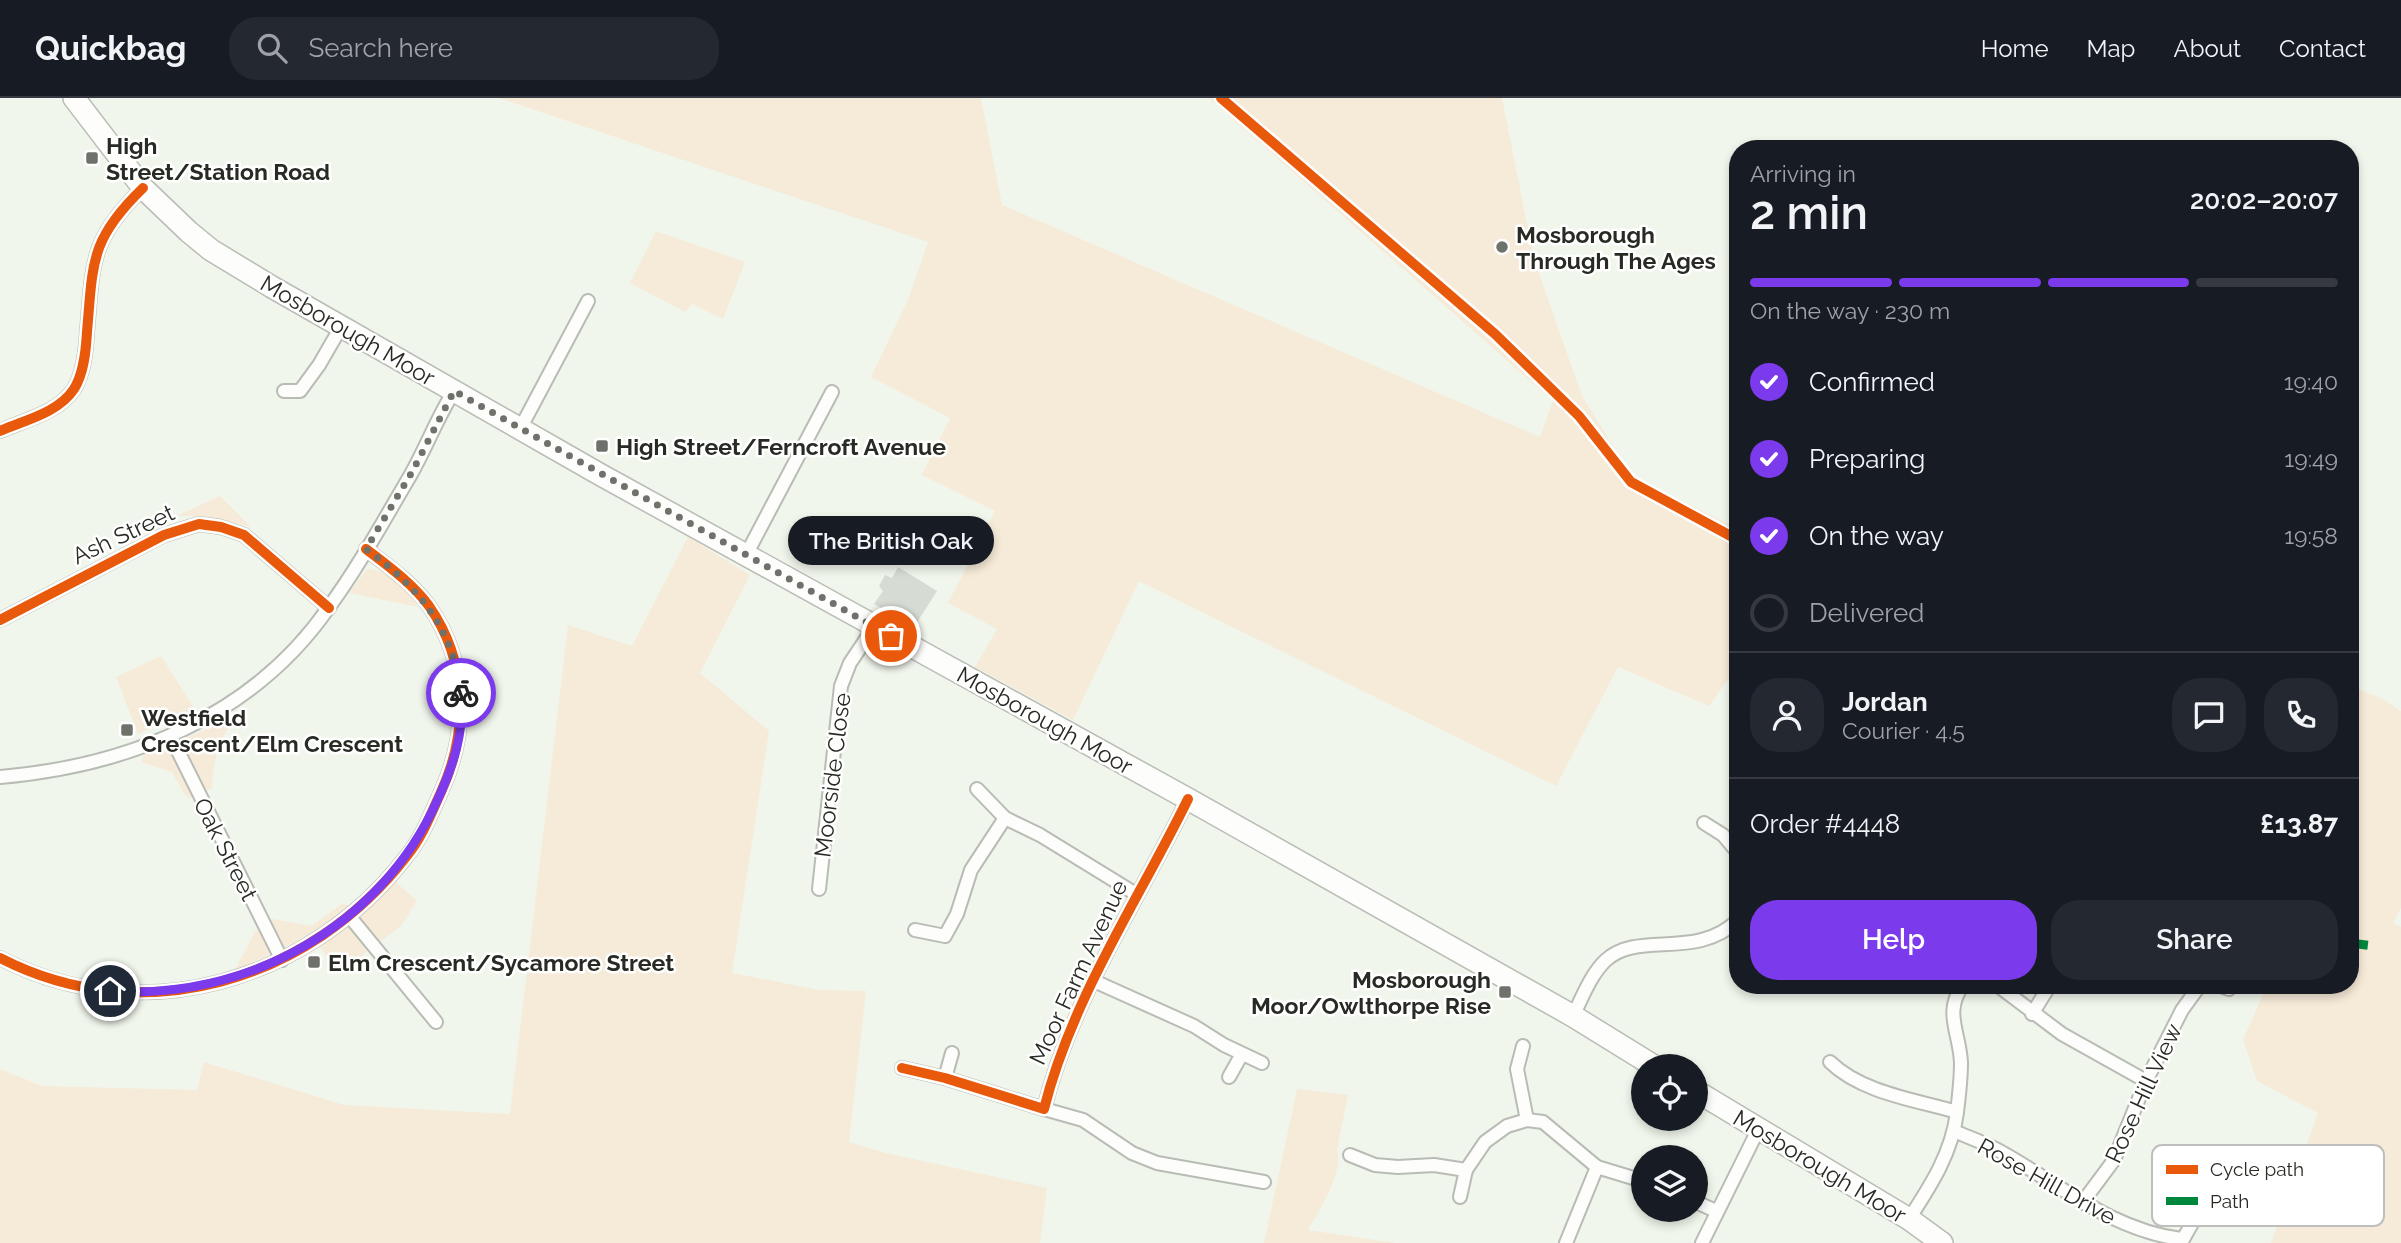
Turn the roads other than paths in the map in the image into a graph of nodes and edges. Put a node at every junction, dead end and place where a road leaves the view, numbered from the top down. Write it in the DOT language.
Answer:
graph roads {
  1 [pos="74,98"];
  2 [pos="144,188"];
  3 [pos="588,301"];
  4 [pos="341,327"];
  5 [pos="284,391"];
  6 [pos="454,391"];
  7 [pos="832,391"];
  8 [pos="520,429"];
  9 [pos="0,430"];
  10 [pos="366,549"];
  11 [pos="746,555"];
  12 [pos="329,608"];
  13 [pos="0,620"];
  14 [pos="874,627"];
  15 [pos="170,737"];
  16 [pos="0,777"];
  17 [pos="977,789"];
  18 [pos="1188,799"];
  19 [pos="1005,818"];
  20 [pos="1704,823"];
  21 [pos="1729,842"];
  22 [pos="819,889"];
  23 [pos="1136,894"];
  24 [pos="350,917"];
  25 [pos="1729,925"];
  26 [pos="915,930"];
  27 [pos="0,958"];
  28 [pos="282,960"];
  29 [pos="1094,981"];
  30 [pos="1957,994"];
  31 [pos="2008,994"];
  32 [pos="2044,994"];
  33 [pos="2194,994"];
  34 [pos="2032,1014"];
  35 [pos="1573,1016"];
  36 [pos="436,1022"];
  37 [pos="1523,1046"];
  38 [pos="952,1053"];
  39 [pos="1242,1054"];
  40 [pos="1635,1054"];
  41 [pos="1830,1062"];
  42 [pos="1262,1063"];
  43 [pos="902,1068"];
  44 [pos="1229,1077"];
  45 [pos="946,1078"];
  46 [pos="2146,1081"];
  47 [pos="1708,1098"];
  48 [pos="1044,1109"];
  49 [pos="1957,1112"];
  50 [pos="1527,1120"];
  51 [pos="1759,1128"];
  52 [pos="1954,1130"];
  53 [pos="1350,1155"];
  54 [pos="1597,1167"];
  55 [pos="1466,1170"];
  56 [pos="1631,1177"];
  57 [pos="1264,1182"];
  58 [pos="1460,1197"];
  59 [pos="2082,1203"];
  60 [pos="1708,1207"];
  61 [pos="1716,1211"];
  62 [pos="1909,1219"];
  63 [pos="2181,1241"];
  64 [pos="1566,1243"];
  65 [pos="1702,1243"];
  66 [pos="1942,1243"];
  1 -- 2 [label="main road, Mosborough Moor"];
  2 -- 4 [label="main road, Mosborough Moor"];
  2 -- 9 [label="street"];
  3 -- 8 [label="street"];
  4 -- 5 [label="street"];
  4 -- 6 [label="main road, Mosborough Moor"];
  6 -- 8 [label="main road, Mosborough Moor"];
  6 -- 10 [label="street"];
  7 -- 11 [label="street"];
  8 -- 11 [label="main road, Mosborough Moor"];
  10 -- 12 [label="street"];
  10 -- 24 [label="street"];
  11 -- 14 [label="main road, Mosborough Moor"];
  12 -- 13 [label="street, Ash Street"];
  12 -- 15 [label="street"];
  14 -- 18 [label="main road, Mosborough Moor"];
  14 -- 22 [label="street, Moorside Close"];
  15 -- 16 [label="street"];
  15 -- 28 [label="street, Oak Street"];
  17 -- 19 [label="street"];
  18 -- 23 [label="street, Moor Farm Avenue"];
  18 -- 35 [label="main road, Mosborough Moor"];
  19 -- 23 [label="street"];
  19 -- 26 [label="street"];
  20 -- 21 [label="street"];
  23 -- 29 [label="street, Moor Farm Avenue"];
  24 -- 28 [label="street"];
  24 -- 36 [label="street"];
  25 -- 35 [label="street"];
  27 -- 28 [label="street"];
  29 -- 39 [label="street"];
  29 -- 48 [label="street, Moor Farm Avenue"];
  30 -- 49 [label="street"];
  31 -- 34 [label="street"];
  32 -- 34 [label="street"];
  33 -- 46 [label="street, Rose Hill View"];
  34 -- 46 [label="street"];
  35 -- 40 [label="main road, Mosborough Moor"];
  37 -- 50 [label="street"];
  38 -- 45 [label="street"];
  39 -- 42 [label="street"];
  39 -- 44 [label="street"];
  41 -- 49 [label="street"];
  43 -- 45 [label="street"];
  45 -- 48 [label="street"];
  46 -- 59 [label="street, Rose Hill View"];
  47 -- 51 [label="main road, Mosborough Moor"];
  48 -- 57 [label="street"];
  49 -- 52 [label="street"];
  50 -- 54 [label="street"];
  50 -- 55 [label="street"];
  51 -- 61 [label="street"];
  51 -- 62 [label="main road, Mosborough Moor"];
  52 -- 59 [label="street, Rose Hill Drive"];
  52 -- 62 [label="street"];
  53 -- 55 [label="street"];
  54 -- 56 [label="street"];
  54 -- 64 [label="street"];
  55 -- 58 [label="street"];
  59 -- 63 [label="street, Rose Hill Drive"];
  60 -- 61 [label="street"];
  61 -- 65 [label="street"];
  62 -- 66 [label="main road, Mosborough Moor"];
}
